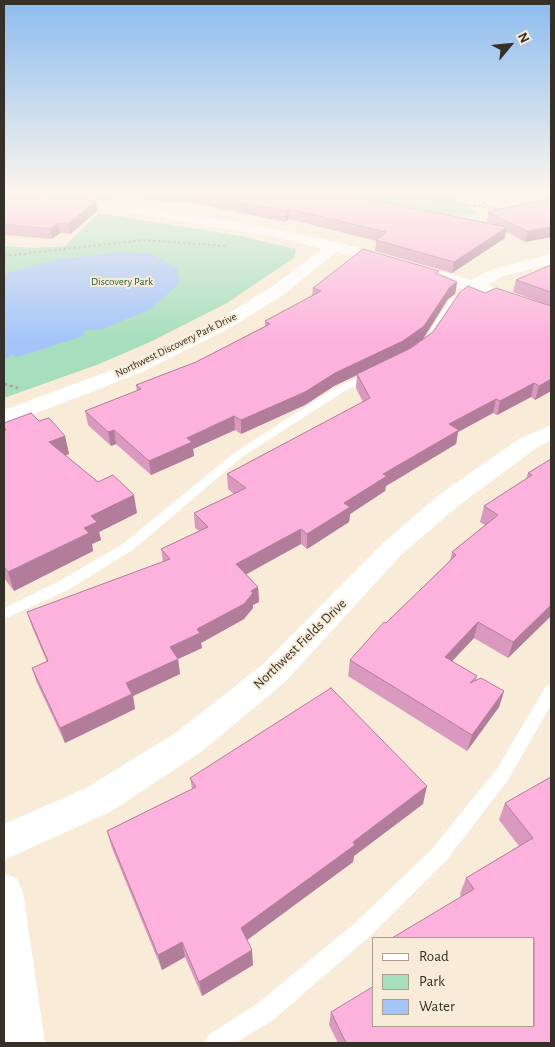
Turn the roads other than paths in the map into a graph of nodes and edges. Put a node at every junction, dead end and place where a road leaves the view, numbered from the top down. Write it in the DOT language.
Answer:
graph roads {
  1 [pos="321,243"];
  2 [pos="335,246"];
  3 [pos="551,259"];
  4 [pos="473,286"];
  5 [pos="551,314"];
  6 [pos="427,342"];
  7 [pos="380,370"];
  8 [pos="4,417"];
  9 [pos="551,432"];
  10 [pos="4,614"];
  11 [pos="551,690"];
  12 [pos="4,842"];
  13 [pos="4,892"];
  14 [pos="24,1043"];
  15 [pos="216,1043"];
  1 -- 2 [label="street"];
  2 -- 4 [label="street"];
  2 -- 8 [label="street, Northwest Discovery Park Drive"];
  3 -- 4 [label="street"];
  4 -- 5 [label="street"];
  4 -- 6 [label="lane"];
  7 -- 10 [label="lane"];
  9 -- 12 [label="street, Northwest Fields Drive"];
  11 -- 15 [label="lane"];
  13 -- 14 [label="street"];
}
